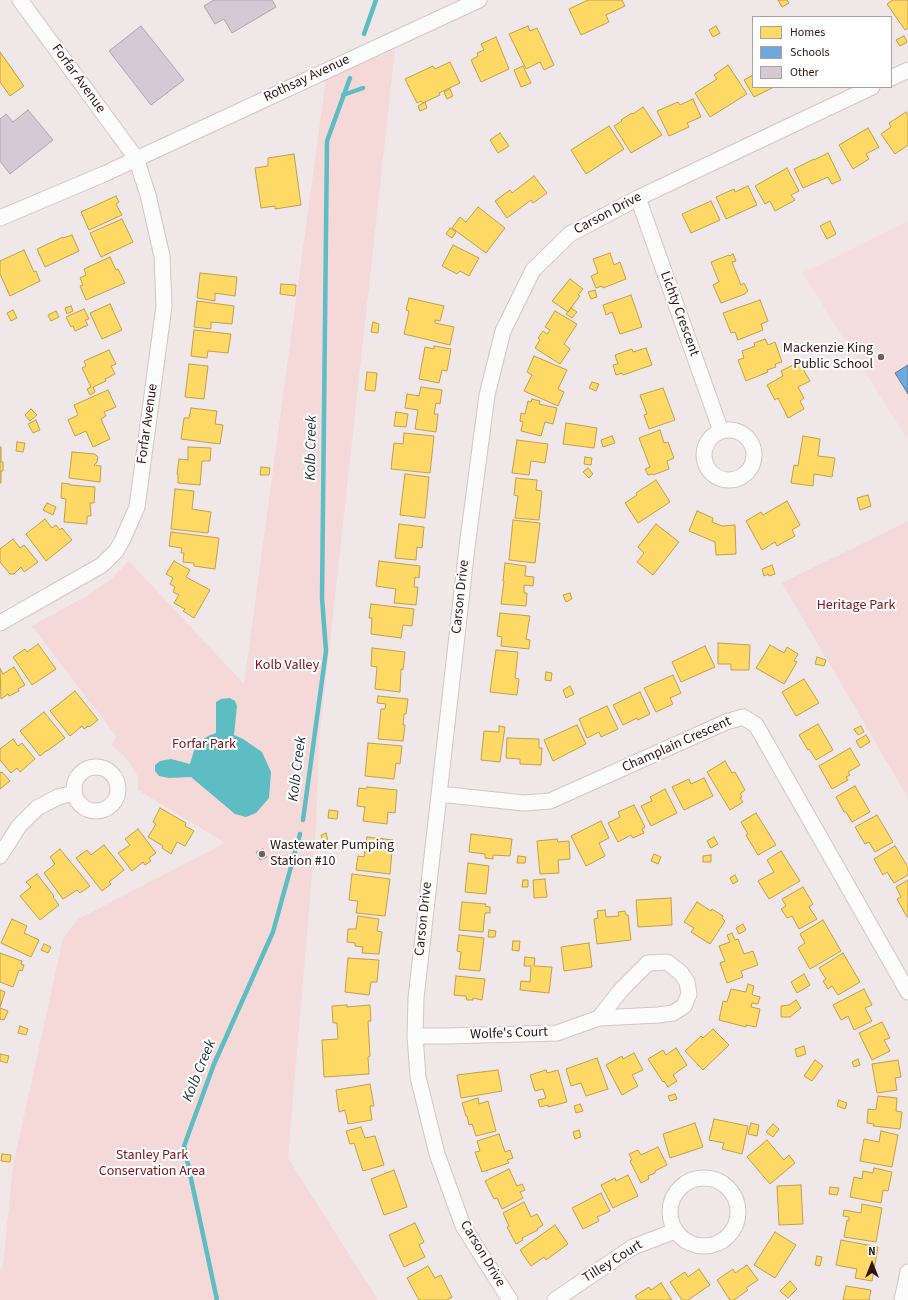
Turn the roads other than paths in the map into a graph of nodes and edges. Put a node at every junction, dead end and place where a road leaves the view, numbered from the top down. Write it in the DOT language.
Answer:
graph roads {
  1 [pos="20,0"];
  2 [pos="479,0"];
  3 [pos="908,70"];
  4 [pos="892,78"];
  5 [pos="870,88"];
  6 [pos="136,158"];
  7 [pos="638,198"];
  8 [pos="0,218"];
  9 [pos="721,431"];
  10 [pos="0,623"];
  11 [pos="74,793"];
  12 [pos="439,794"];
  13 [pos="0,856"];
  14 [pos="908,992"];
  15 [pos="599,1018"];
  16 [pos="416,1036"];
  17 [pos="675,1231"];
  18 [pos="908,1272"];
  19 [pos="510,1300"];
  20 [pos="555,1300"];
  21 [pos="902,1300"];
  1 -- 6 [label="street, Forfar Avenue"];
  2 -- 6 [label="street, Rothsay Avenue"];
  3 -- 4 [label="street"];
  5 -- 7 [label="street, Carson Drive"];
  6 -- 8 [label="street"];
  6 -- 10 [label="street, Forfar Avenue"];
  7 -- 9 [label="street, Lichty Crescent"];
  7 -- 12 [label="street, Carson Drive"];
  11 -- 13 [label="street"];
  12 -- 14 [label="street, Champlain Crescent"];
  12 -- 16 [label="street, Carson Drive"];
  15 -- 15 [label="street, Wolfe's Court"];
  15 -- 16 [label="street, Wolfe's Court"];
  16 -- 19 [label="street, Carson Drive"];
  17 -- 17 [label="street"];
  17 -- 20 [label="street, Tilley Court"];
  18 -- 21 [label="street"];
}
